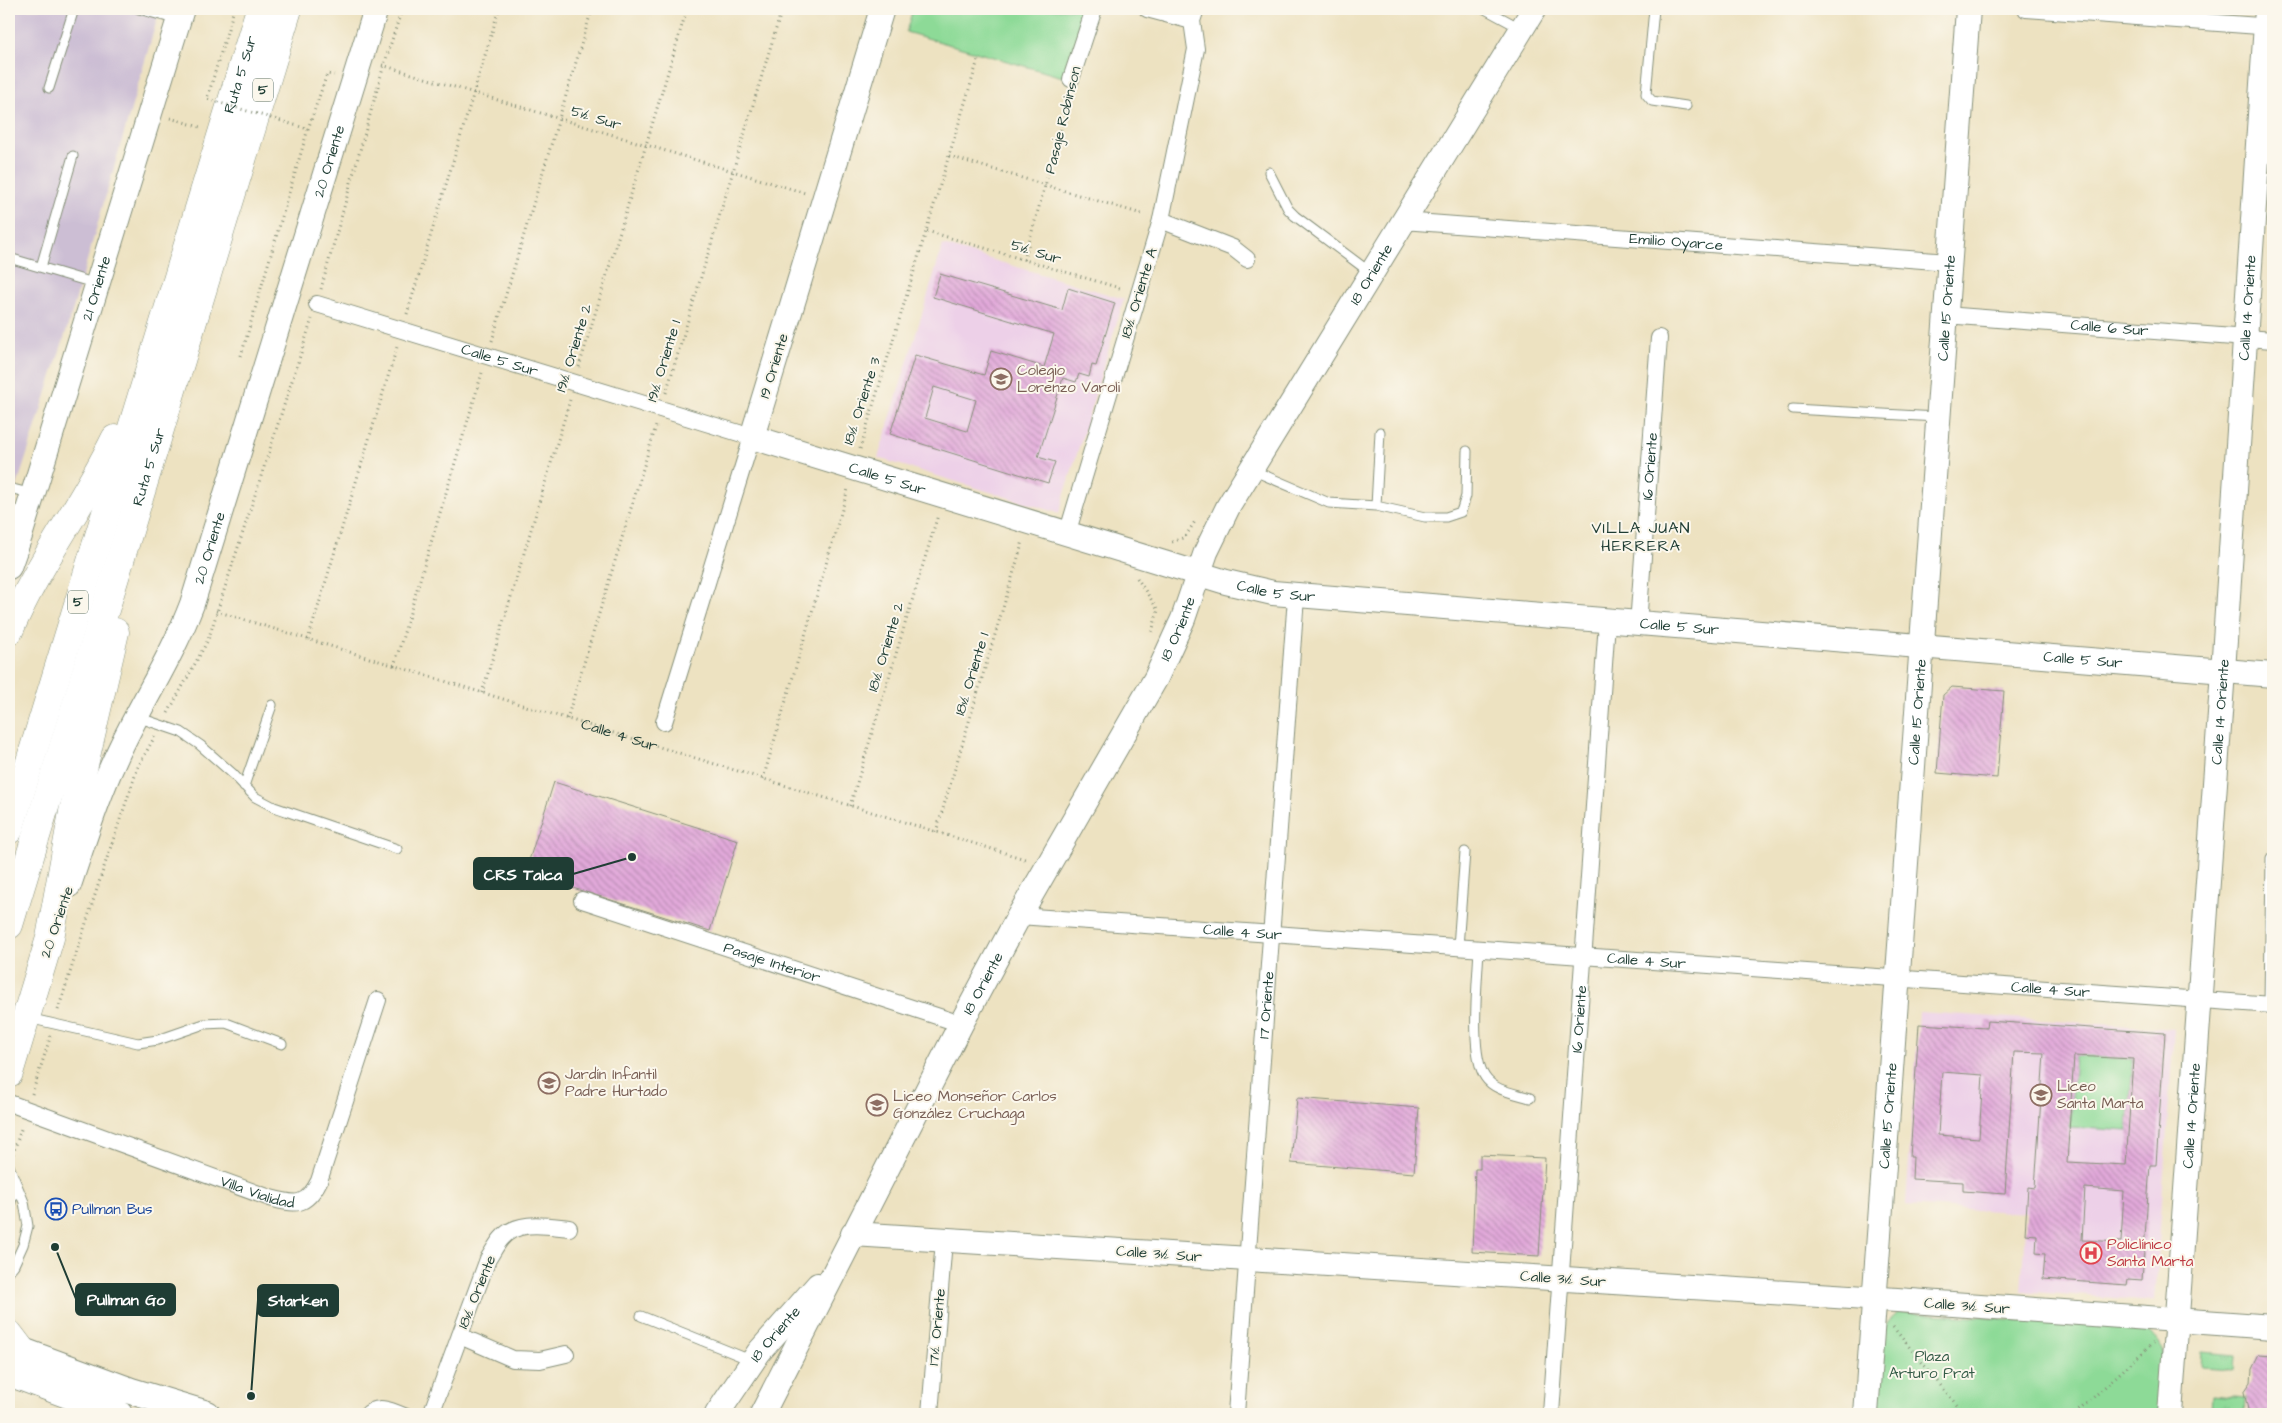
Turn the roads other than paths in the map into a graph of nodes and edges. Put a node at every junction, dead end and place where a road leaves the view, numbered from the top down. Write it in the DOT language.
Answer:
graph roads {
  1 [pos="74,9"];
  2 [pos="140,9"];
  3 [pos="260,9"];
  4 [pos="288,9"];
  5 [pos="376,9"];
  6 [pos="882,9"];
  7 [pos="1094,9"];
  8 [pos="1147,9"];
  9 [pos="1485,9"];
  10 [pos="1534,9"];
  11 [pos="1654,9"];
  12 [pos="1968,9"];
  13 [pos="2026,9"];
  14 [pos="180,14"];
  15 [pos="1194,15"];
  16 [pos="2269,20"];
  17 [pos="1522,29"];
  18 [pos="1071,79"];
  19 [pos="48,88"];
  20 [pos="1686,106"];
  21 [pos="74,156"];
  22 [pos="1269,172"];
  23 [pos="1160,220"];
  24 [pos="1404,221"];
  25 [pos="9,258"];
  26 [pos="1247,259"];
  27 [pos="1949,262"];
  28 [pos="41,267"];
  29 [pos="1372,273"];
  30 [pos="98,284"];
  31 [pos="317,304"];
  32 [pos="1945,315"];
  33 [pos="1659,338"];
  34 [pos="2244,338"];
  35 [pos="2273,340"];
  36 [pos="148,375"];
  37 [pos="1793,409"];
  38 [pos="1938,417"];
  39 [pos="1380,432"];
  40 [pos="752,437"];
  41 [pos="1467,450"];
  42 [pos="1251,470"];
  43 [pos="9,488"];
  44 [pos="33,494"];
  45 [pos="1376,506"];
  46 [pos="129,532"];
  47 [pos="1068,534"];
  48 [pos="9,567"];
  49 [pos="1198,573"];
  50 [pos="1296,597"];
  51 [pos="1607,622"];
  52 [pos="1638,625"];
  53 [pos="9,630"];
  54 [pos="1921,647"];
  55 [pos="2223,671"];
  56 [pos="2273,676"];
  57 [pos="272,705"];
  58 [pos="136,717"];
  59 [pos="664,722"];
  60 [pos="244,786"];
  61 [pos="9,830"];
  62 [pos="397,849"];
  63 [pos="1465,852"];
  64 [pos="2271,858"];
  65 [pos="582,900"];
  66 [pos="1020,916"];
  67 [pos="9,924"];
  68 [pos="1270,934"];
  69 [pos="50,938"];
  70 [pos="1458,947"];
  71 [pos="1479,948"];
  72 [pos="1584,956"];
  73 [pos="1898,978"];
  74 [pos="378,1000"];
  75 [pos="2198,1000"];
  76 [pos="2271,1005"];
  77 [pos="26,1017"];
  78 [pos="961,1024"];
  79 [pos="282,1044"];
  80 [pos="9,1073"];
  81 [pos="1530,1098"];
  82 [pos="9,1102"];
  83 [pos="9,1166"];
  84 [pos="16,1186"];
  85 [pos="9,1208"];
  86 [pos="569,1228"];
  87 [pos="853,1234"];
  88 [pos="944,1240"];
  89 [pos="1247,1259"];
  90 [pos="840,1261"];
  91 [pos="9,1271"];
  92 [pos="1561,1279"];
  93 [pos="1874,1299"];
  94 [pos="641,1316"];
  95 [pos="2177,1321"];
  96 [pos="2273,1327"];
  97 [pos="460,1336"];
  98 [pos="12,1351"];
  99 [pos="566,1354"];
  100 [pos="753,1361"];
  101 [pos="118,1414"];
  102 [pos="207,1414"];
  103 [pos="363,1414"];
  104 [pos="408,1414"];
  105 [pos="430,1414"];
  106 [pos="718,1414"];
  107 [pos="762,1414"];
  108 [pos="930,1414"];
  109 [pos="1236,1414"];
  110 [pos="1551,1414"];
  111 [pos="1866,1414"];
  112 [pos="2170,1414"];
  1 -- 19 [label="lane"];
  2 -- 14 [label="lane"];
  3 -- 36 [label="highway, Ruta 5 Sur / 5"];
  4 -- 46 [label="highway, Ruta 5 Sur / 5"];
  5 -- 58 [label="street, 20 Oriente"];
  6 -- 40 [label="street, 19 Oriente"];
  7 -- 18 [label="street, Pasaje Robinson"];
  8 -- 15 [label="street"];
  9 -- 17 [label="lane"];
  10 -- 17 [label="street, 18 Oriente"];
  11 -- 20 [label="lane"];
  12 -- 27 [label="street, Calle 15 Oriente"];
  13 -- 16 [label="street"];
  14 -- 30 [label="street, 21 Oriente"];
  15 -- 23 [label="street, 18½ Oriente A"];
  16 -- 34 [label="street, Calle 14 Oriente"];
  17 -- 24 [label="street, 18 Oriente"];
  21 -- 28 [label="lane"];
  22 -- 29 [label="lane"];
  23 -- 26 [label="street"];
  23 -- 47 [label="street, 18½ Oriente A"];
  24 -- 27 [label="street, Emilio Oyarce"];
  24 -- 29 [label="street, 18 Oriente"];
  25 -- 28 [label="lane"];
  27 -- 32 [label="street, Calle 15 Oriente"];
  28 -- 30 [label="lane"];
  29 -- 42 [label="street, 18 Oriente"];
  30 -- 44 [label="street, 21 Oriente"];
  31 -- 40 [label="street, Calle 5 Sur"];
  32 -- 34 [label="street, Calle 6 Sur"];
  32 -- 38 [label="street, Calle 15 Oriente"];
  33 -- 52 [label="street, 16 Oriente"];
  34 -- 35 [label="street, Calle 6 Sur"];
  34 -- 55 [label="street, Calle 14 Oriente"];
  36 -- 53 [label="highway"];
  36 -- 61 [label="highway, Ruta 5 Sur / 5"];
  37 -- 38 [label="lane"];
  38 -- 54 [label="street, Calle 15 Oriente"];
  39 -- 45 [label="lane"];
  40 -- 47 [label="street, Calle 5 Sur"];
  40 -- 59 [label="street, 19 Oriente"];
  41 -- 45 [label="lane"];
  42 -- 45 [label="lane"];
  42 -- 49 [label="street, 18 Oriente"];
  43 -- 44 [label="lane"];
  44 -- 48 [label="street, 21 Oriente"];
  46 -- 67 [label="highway, Ruta 5 Sur / 5"];
  46 -- 69 [label="highway"];
  47 -- 49 [label="street, Calle 5 Sur"];
  49 -- 50 [label="street, Calle 5 Sur"];
  49 -- 66 [label="street, 18 Oriente"];
  50 -- 51 [label="street, Calle 5 Sur"];
  50 -- 68 [label="street, 17 Oriente"];
  51 -- 52 [label="street, Calle 5 Sur"];
  51 -- 72 [label="street, 16 Oriente"];
  52 -- 54 [label="street, Calle 5 Sur"];
  54 -- 55 [label="street, Calle 5 Sur"];
  54 -- 73 [label="street, Calle 15 Oriente"];
  55 -- 56 [label="street, Calle 5 Sur"];
  55 -- 75 [label="street, Calle 14 Oriente"];
  57 -- 60 [label="lane"];
  58 -- 60 [label="lane"];
  58 -- 69 [label="street, 20 Oriente"];
  60 -- 62 [label="lane"];
  63 -- 70 [label="lane"];
  64 -- 76 [label="lane"];
  65 -- 78 [label="street, Pasaje Interior"];
  66 -- 68 [label="street, Calle 4 Sur"];
  66 -- 78 [label="street, 18 Oriente"];
  68 -- 70 [label="street, Calle 4 Sur"];
  68 -- 89 [label="street, 17 Oriente"];
  69 -- 77 [label="highway, 20 Oriente"];
  70 -- 71 [label="street, Calle 4 Sur"];
  71 -- 72 [label="street, Calle 4 Sur"];
  71 -- 81 [label="lane"];
  72 -- 73 [label="street, Calle 4 Sur"];
  72 -- 92 [label="street, 16 Oriente"];
  73 -- 75 [label="street, Calle 4 Sur"];
  73 -- 93 [label="street, Calle 15 Oriente"];
  74 -- 82 [label="street, Villa Vialidad"];
  75 -- 76 [label="street, Calle 4 Sur"];
  75 -- 95 [label="street, Calle 14 Oriente"];
  77 -- 79 [label="lane"];
  77 -- 80 [label="highway, 20 Oriente"];
  78 -- 87 [label="street, 18 Oriente"];
  83 -- 84 [label="lane"];
  84 -- 85 [label="lane"];
  84 -- 91 [label="lane"];
  86 -- 97 [label="street, 18½ Oriente"];
  87 -- 88 [label="street, Calle 3½ Sur"];
  87 -- 90 [label="street, 18 Oriente"];
  88 -- 89 [label="street, Calle 3½ Sur"];
  88 -- 108 [label="street, 17½ Oriente"];
  89 -- 92 [label="street, Calle 3½ Sur"];
  89 -- 109 [label="street, 17 Oriente"];
  90 -- 100 [label="street, 18 Oriente"];
  90 -- 107 [label="street, 18 Oriente"];
  92 -- 93 [label="street, Calle 3½ Sur"];
  92 -- 110 [label="street, 16 Oriente"];
  93 -- 95 [label="street, Calle 3½ Sur"];
  93 -- 111 [label="street, Calle 15 Oriente"];
  94 -- 100 [label="lane"];
  95 -- 96 [label="street, Calle 3½ Sur"];
  95 -- 112 [label="street, Calle 14 Oriente"];
  97 -- 99 [label="street"];
  97 -- 105 [label="street, 18½ Oriente"];
  98 -- 101 [label="main road"];
  98 -- 102 [label="main road"];
  100 -- 106 [label="street, 18 Oriente"];
  103 -- 104 [label="lane"];
}
